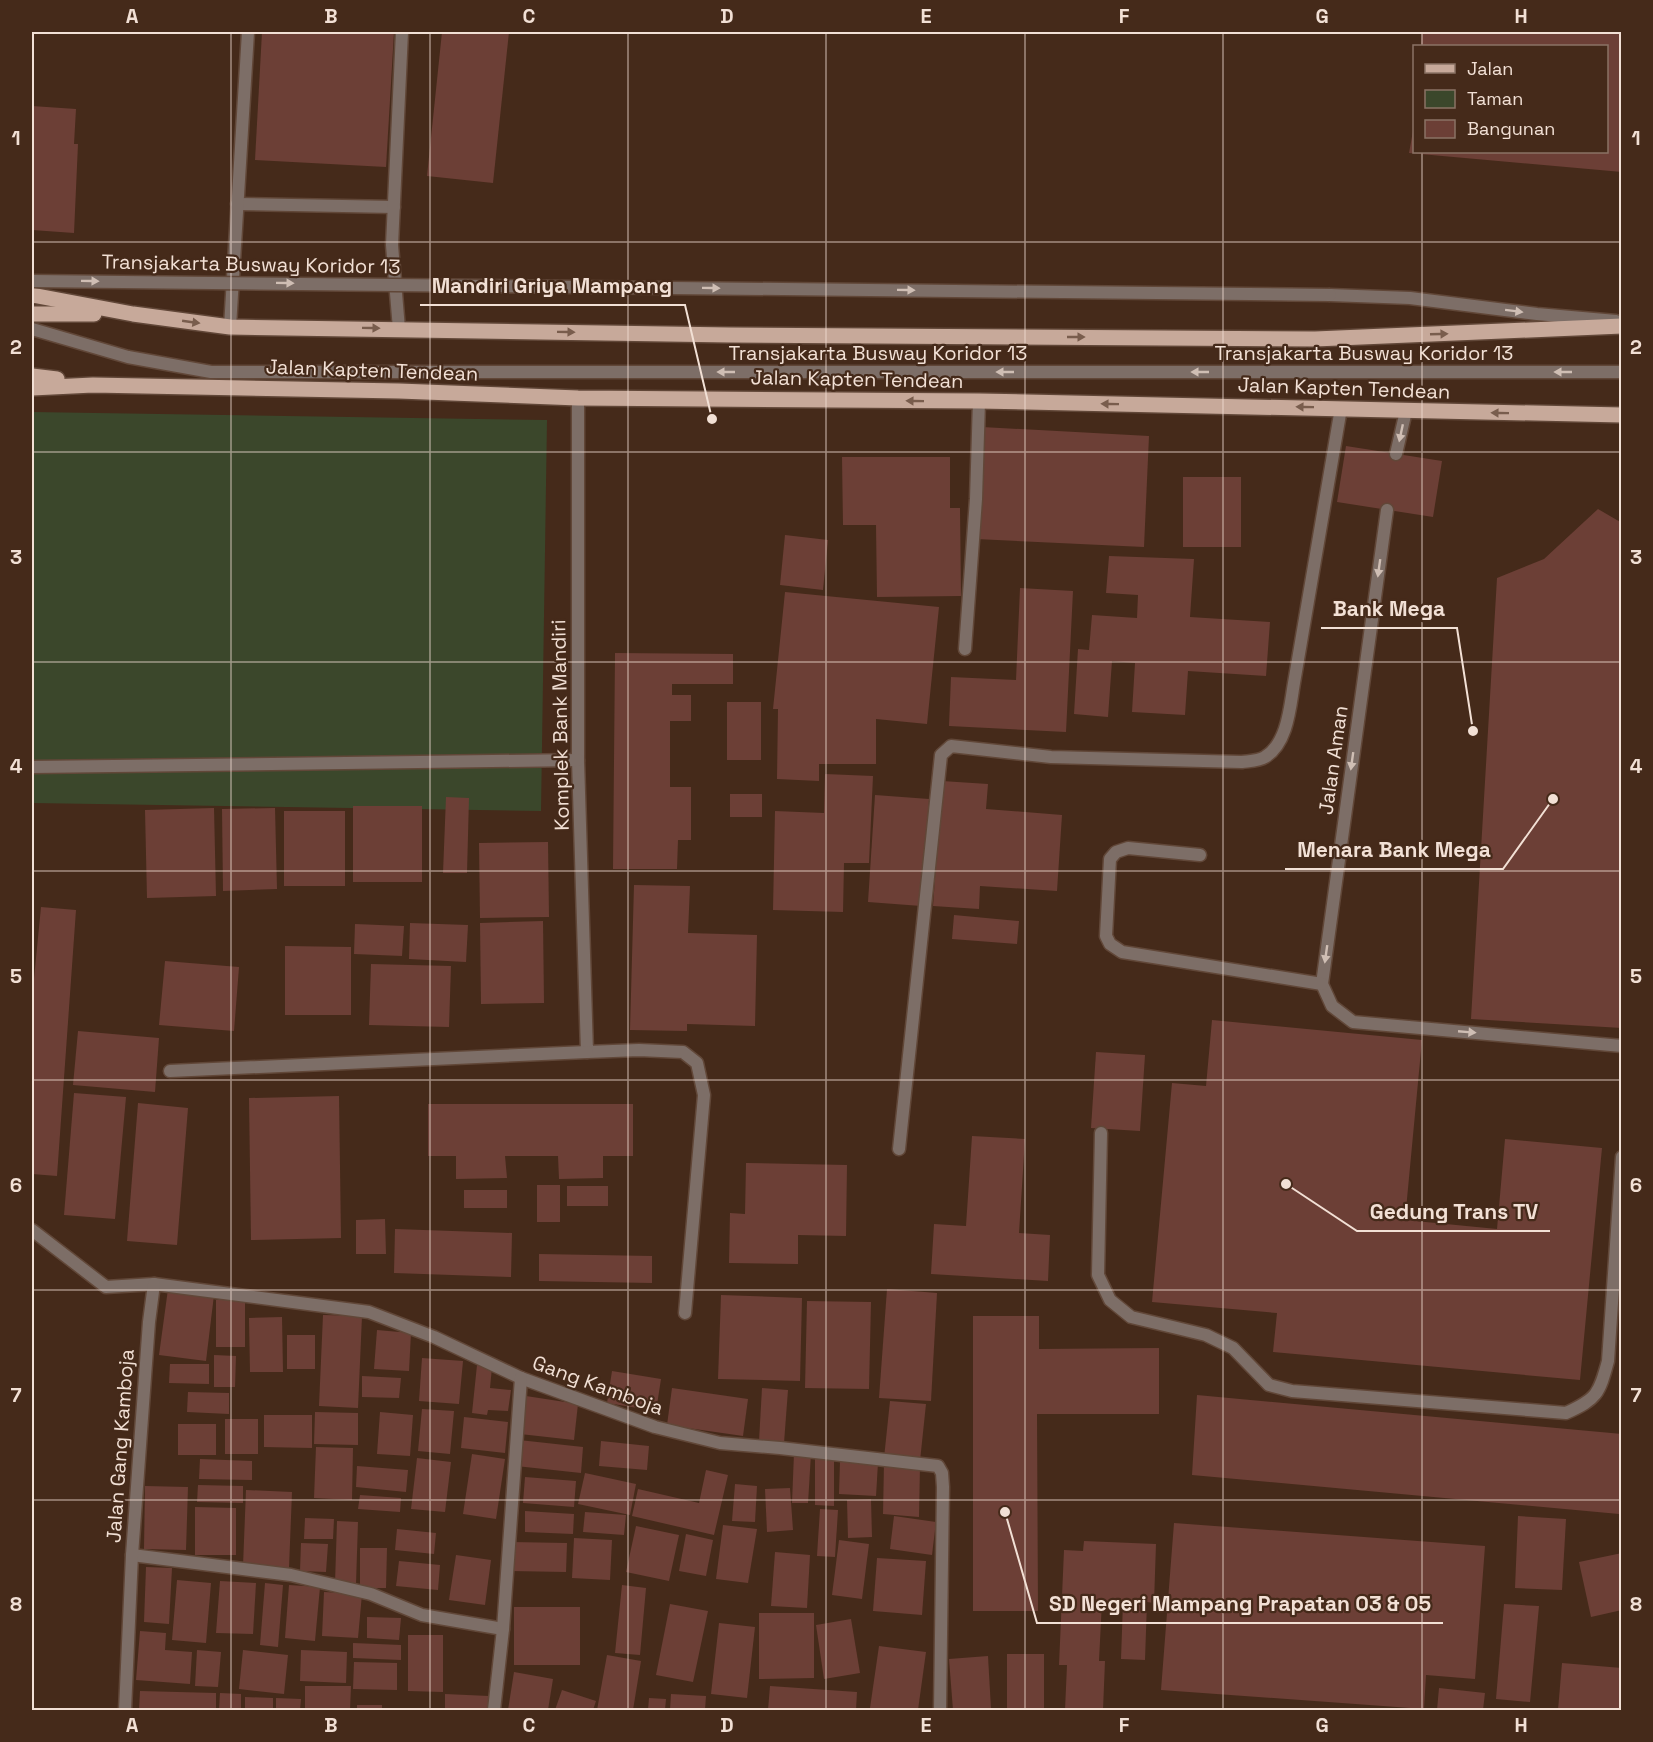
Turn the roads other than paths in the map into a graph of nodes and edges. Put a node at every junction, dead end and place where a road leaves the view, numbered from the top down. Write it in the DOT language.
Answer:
graph roads {
  1 [pos="248,32"];
  2 [pos="402,32"];
  3 [pos="237,204"];
  4 [pos="394,207"];
  5 [pos="32,281"];
  6 [pos="32,296"];
  7 [pos="32,314"];
  8 [pos="133,314"];
  9 [pos="1622,321"];
  10 [pos="1622,326"];
  11 [pos="230,327"];
  12 [pos="32,329"];
  13 [pos="399,329"];
  14 [pos="1622,372"];
  15 [pos="32,376"];
  16 [pos="93,385"];
  17 [pos="32,387"];
  18 [pos="578,398"];
  19 [pos="979,401"];
  20 [pos="1341,408"];
  21 [pos="1406,411"];
  22 [pos="1622,415"];
  23 [pos="1396,454"];
  24 [pos="1387,510"];
  25 [pos="964,649"];
  26 [pos="578,760"];
  27 [pos="32,767"];
  28 [pos="1200,855"];
  29 [pos="1322,984"];
  30 [pos="1622,1046"];
  31 [pos="587,1052"];
  32 [pos="170,1071"];
  33 [pos="1101,1133"];
  34 [pos="899,1149"];
  35 [pos="1622,1156"];
  36 [pos="32,1230"];
  37 [pos="154,1284"];
  38 [pos="685,1313"];
  39 [pos="521,1378"];
  40 [pos="132,1555"];
  41 [pos="503,1629"];
  42 [pos="125,1710"];
  43 [pos="494,1710"];
  44 [pos="939,1710"];
  1 -- 3 [label="street"];
  2 -- 4 [label="street"];
  3 -- 4 [label="street"];
  3 -- 11 [label="street"];
  4 -- 13 [label="street"];
  5 -- 9 [label="street, Transjakarta Busway Koridor 13, one-way, bridge"];
  6 -- 8 [label="main road, Jalan Kapten Tendean"];
  7 -- 8 [label="main road, Jalan Kapten Tendean"];
  8 -- 11 [label="main road, Jalan Kapten Tendean, one-way"];
  13 -- 10 [label="main road, Jalan Kapten Tendean, one-way"];
  11 -- 13 [label="main road, Jalan Kapten Tendean, one-way"];
  14 -- 12 [label="street, Transjakarta Busway Koridor 13, one-way"];
  15 -- 16 [label="main road, Jalan Kapten Tendean"];
  16 -- 17 [label="main road, Jalan Kapten Tendean"];
  16 -- 18 [label="main road, Jalan Kapten Tendean"];
  19 -- 18 [label="main road, Jalan Kapten Tendean, one-way"];
  18 -- 26 [label="street, Komplek Bank Mandiri"];
  20 -- 19 [label="main road, Jalan Kapten Tendean, one-way"];
  19 -- 25 [label="street"];
  20 -- 21 [label="main road, Jalan Kapten Tendean"];
  20 -- 34 [label="street"];
  22 -- 21 [label="main road, Jalan Kapten Tendean, one-way"];
  21 -- 23 [label="street, one-way"];
  24 -- 29 [label="street, Jalan Aman, one-way"];
  26 -- 27 [label="street"];
  26 -- 31 [label="street, Komplek Bank Mandiri"];
  28 -- 29 [label="street"];
  29 -- 30 [label="street, one-way"];
  31 -- 32 [label="street"];
  31 -- 38 [label="street"];
  33 -- 35 [label="street"];
  36 -- 37 [label="street, Gang Kamboja"];
  37 -- 39 [label="street, Gang Kamboja"];
  37 -- 40 [label="street, Jalan Gang Kamboja"];
  39 -- 41 [label="street"];
  39 -- 44 [label="street, Gang Kamboja"];
  40 -- 41 [label="street, Jalan Gang Kamboja"];
  40 -- 42 [label="street"];
  41 -- 43 [label="street"];
}
